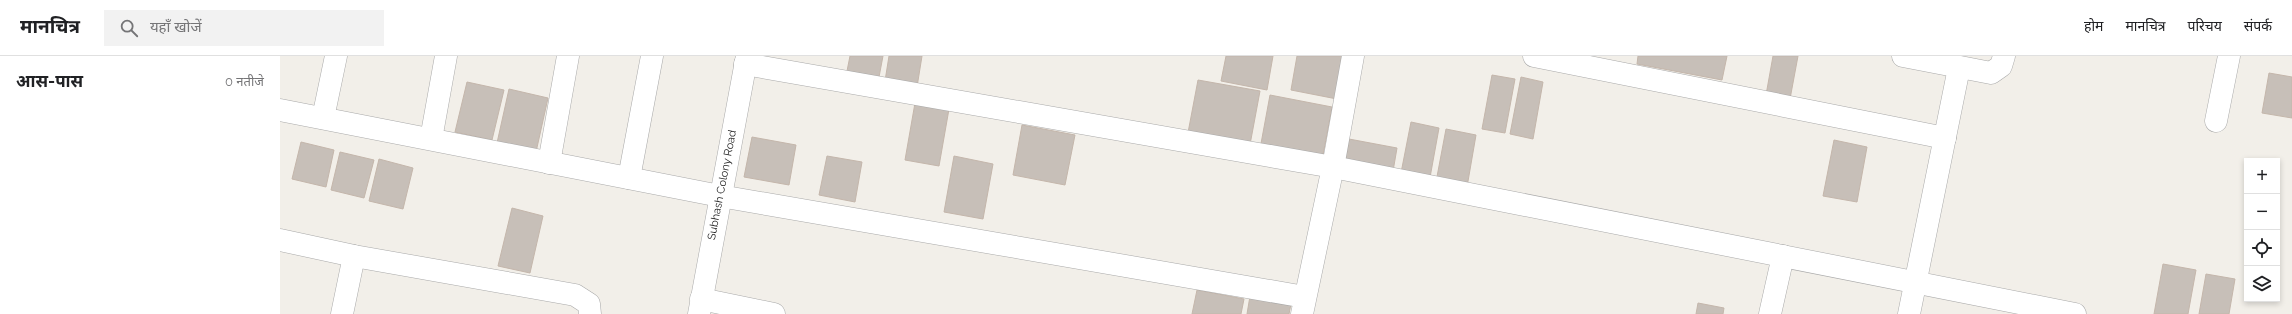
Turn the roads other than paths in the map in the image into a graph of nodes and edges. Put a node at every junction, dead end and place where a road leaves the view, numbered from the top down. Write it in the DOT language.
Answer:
graph roads {
  1 [pos="336,56"];
  2 [pos="446,56"];
  3 [pos="568,56"];
  4 [pos="652,56"];
  5 [pos="1353,56"];
  6 [pos="1534,56"];
  7 [pos="1907,56"];
  8 [pos="2004,56"];
  9 [pos="2229,56"];
  10 [pos="746,60"];
  11 [pos="1959,68"];
  12 [pos="280,110"];
  13 [pos="323,118"];
  14 [pos="2216,121"];
  15 [pos="1945,138"];
  16 [pos="431,139"];
  17 [pos="549,163"];
  18 [pos="1333,167"];
  19 [pos="629,178"];
  20 [pos="720,196"];
  21 [pos="280,240"];
  22 [pos="354,256"];
  23 [pos="1783,256"];
  24 [pos="1916,282"];
  25 [pos="1304,305"];
  26 [pos="700,307"];
  27 [pos="342,314"];
  28 [pos="590,314"];
  29 [pos="774,314"];
  30 [pos="1770,314"];
  31 [pos="1909,314"];
  32 [pos="2075,314"];
  1 -- 13 [label="street"];
  2 -- 16 [label="street"];
  3 -- 17 [label="street"];
  4 -- 19 [label="street"];
  5 -- 18 [label="street"];
  6 -- 15 [label="street"];
  7 -- 11 [label="street"];
  8 -- 11 [label="street"];
  9 -- 14 [label="street"];
  10 -- 18 [label="street"];
  10 -- 20 [label="street, Subhash Colony Road"];
  11 -- 15 [label="street"];
  12 -- 13 [label="street"];
  13 -- 16 [label="street"];
  15 -- 24 [label="street"];
  16 -- 17 [label="street"];
  17 -- 19 [label="street"];
  18 -- 23 [label="street"];
  18 -- 25 [label="street"];
  19 -- 20 [label="street"];
  20 -- 25 [label="street"];
  20 -- 26 [label="street, Subhash Colony Road"];
  21 -- 22 [label="street"];
  22 -- 27 [label="street"];
  22 -- 28 [label="street"];
  23 -- 24 [label="street"];
  23 -- 30 [label="street"];
  24 -- 31 [label="street"];
  24 -- 32 [label="street"];
  26 -- 29 [label="street"];
}
